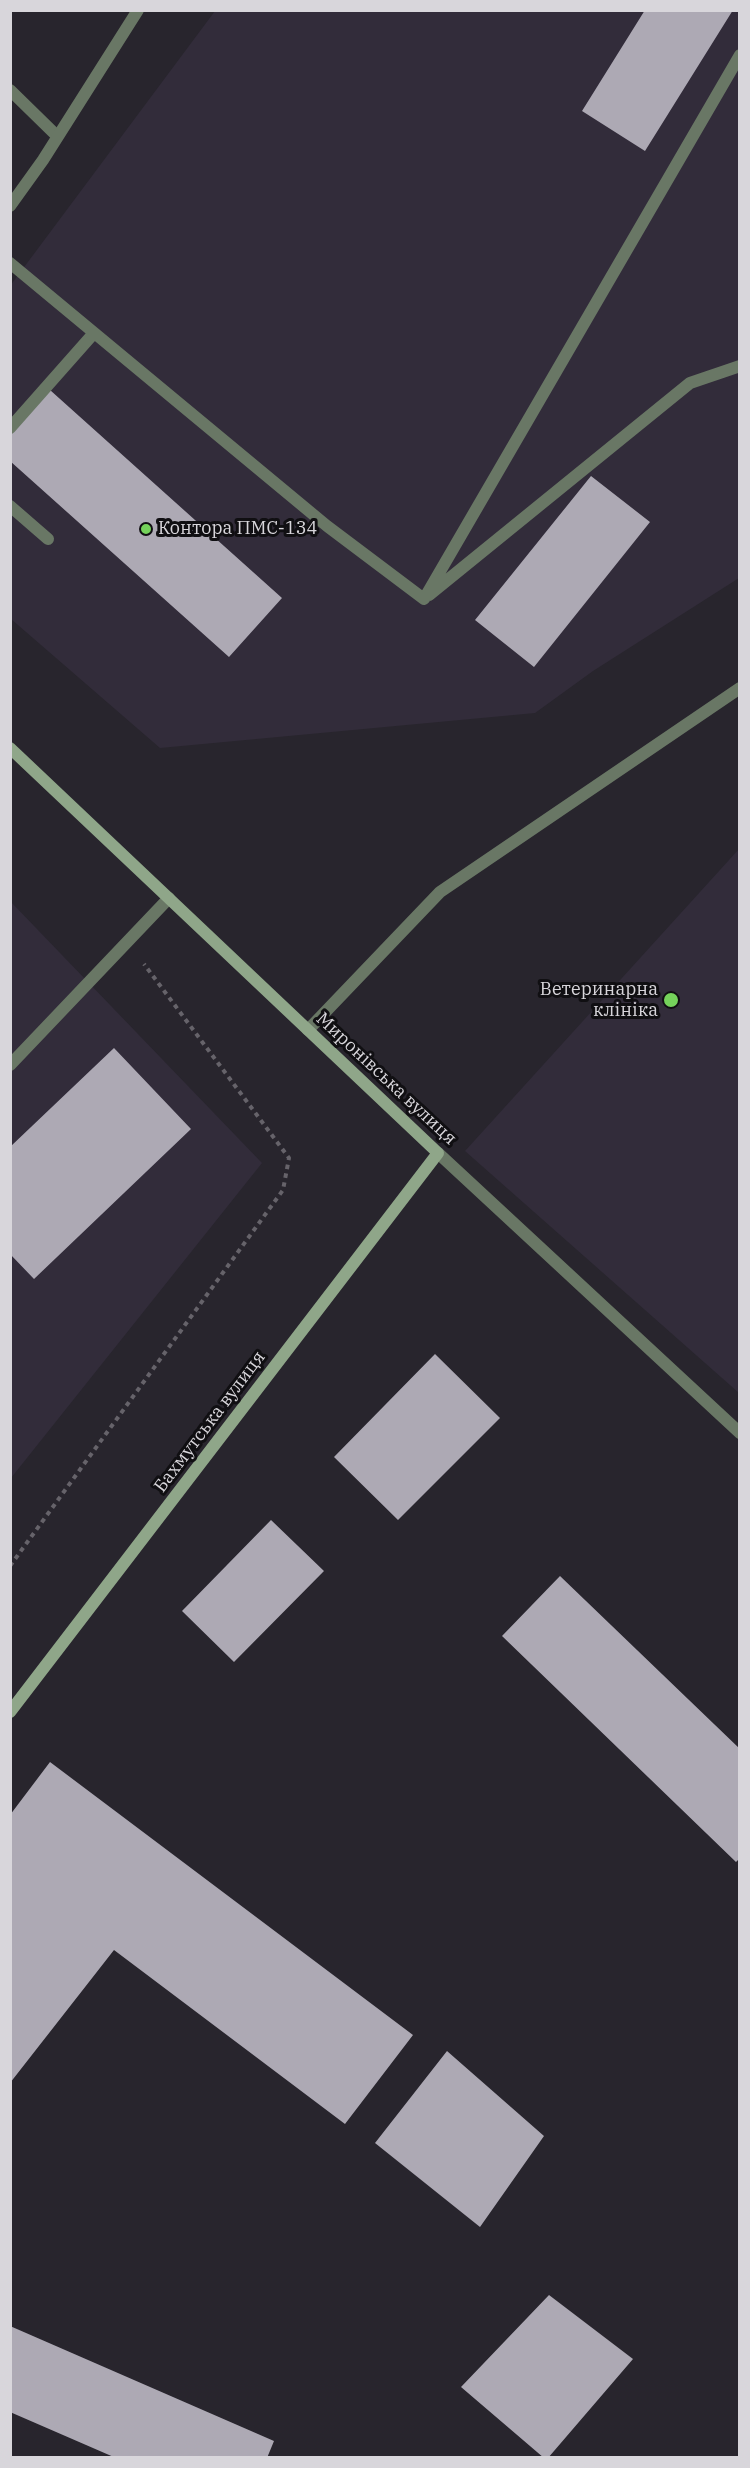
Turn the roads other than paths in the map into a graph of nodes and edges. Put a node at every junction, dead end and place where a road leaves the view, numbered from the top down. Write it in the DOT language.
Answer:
graph roads {
  1 [pos="138,10"];
  2 [pos="740,55"];
  3 [pos="10,90"];
  4 [pos="57,136"];
  5 [pos="10,206"];
  6 [pos="10,262"];
  7 [pos="94,333"];
  8 [pos="740,366"];
  9 [pos="10,428"];
  10 [pos="10,506"];
  11 [pos="48,539"];
  12 [pos="424,599"];
  13 [pos="740,688"];
  14 [pos="10,748"];
  15 [pos="169,898"];
  16 [pos="308,1030"];
  17 [pos="10,1065"];
  18 [pos="438,1154"];
  19 [pos="740,1433"];
  20 [pos="10,1712"];
  1 -- 4 [label="street"];
  2 -- 12 [label="street"];
  3 -- 4 [label="street"];
  4 -- 5 [label="street"];
  6 -- 7 [label="street"];
  7 -- 9 [label="street"];
  7 -- 12 [label="street"];
  8 -- 12 [label="street"];
  10 -- 11 [label="street"];
  13 -- 16 [label="street"];
  14 -- 15 [label="street, Миронівська вулиця"];
  15 -- 16 [label="street, Миронівська вулиця"];
  15 -- 17 [label="street"];
  16 -- 18 [label="street, Миронівська вулиця"];
  18 -- 19 [label="street, Миронівська вулиця"];
  18 -- 20 [label="street, Бахмутська вулиця"];
}
